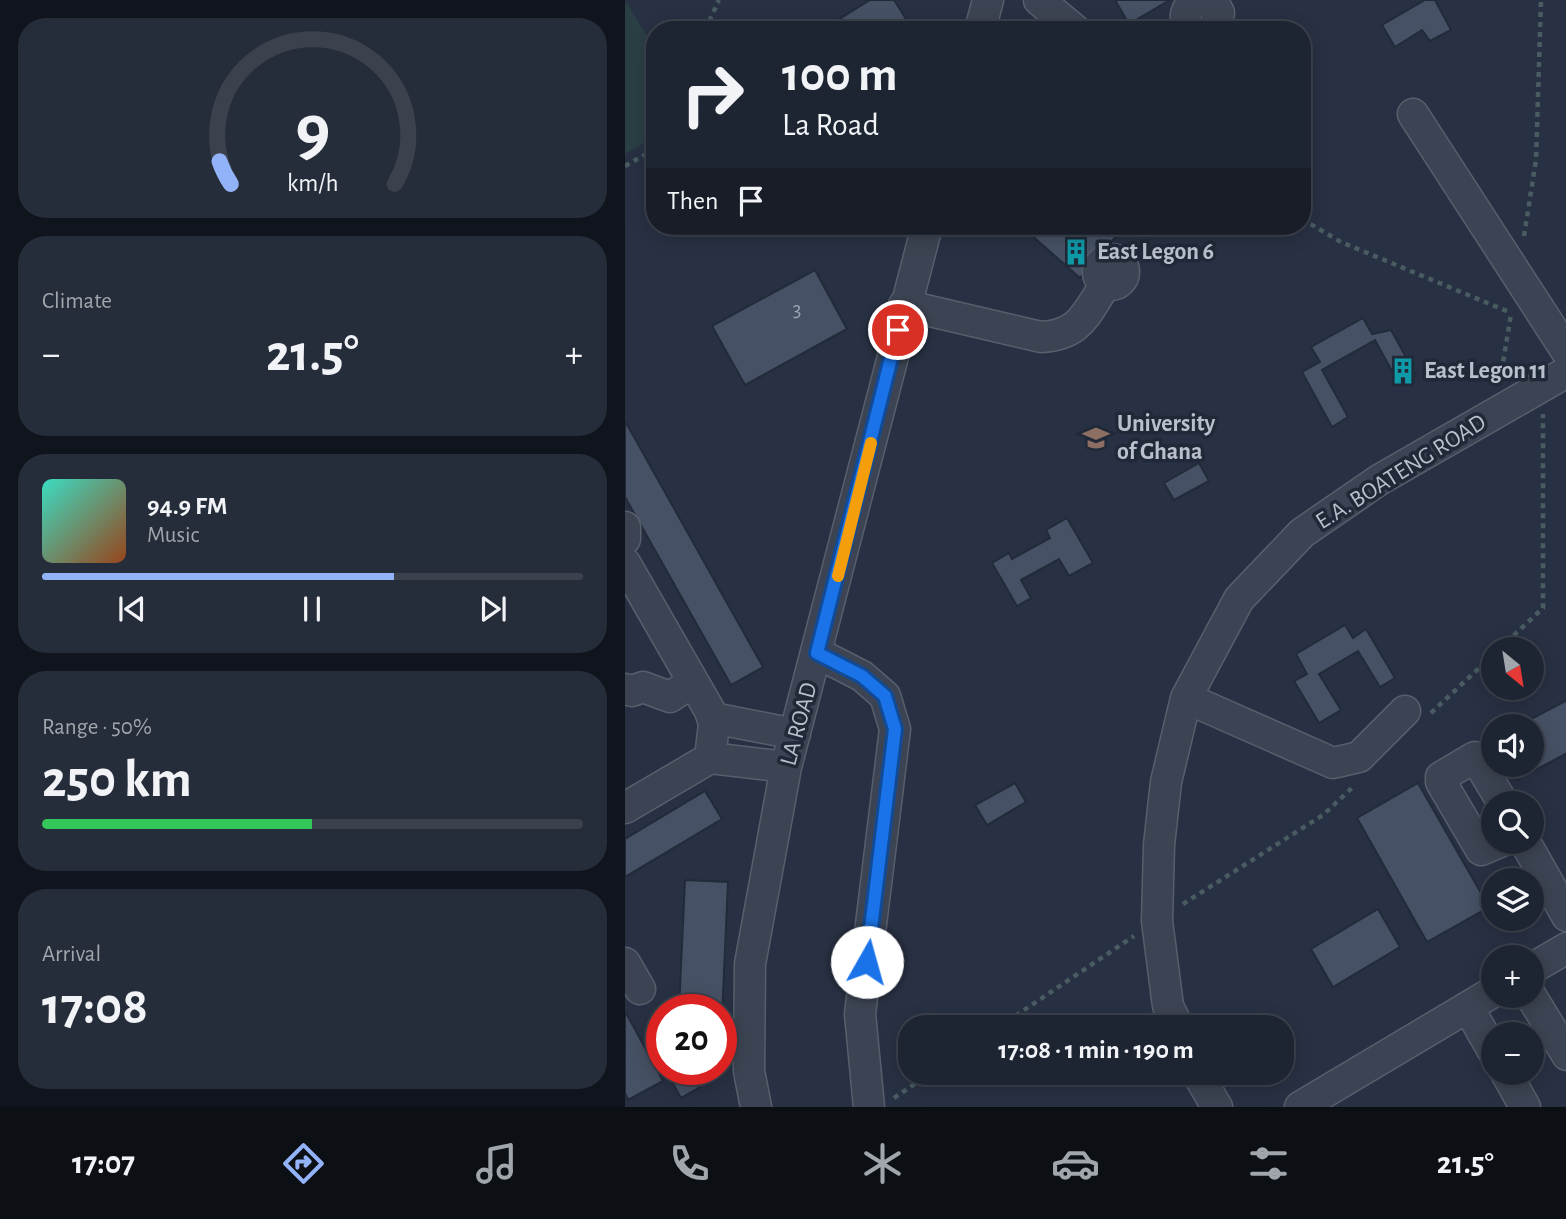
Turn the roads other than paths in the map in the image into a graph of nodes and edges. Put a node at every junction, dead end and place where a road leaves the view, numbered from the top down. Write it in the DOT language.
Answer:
graph roads {
  1 [pos="988,0"];
  2 [pos="1039,0"];
  3 [pos="982,21"];
  4 [pos="1064,21"];
  5 [pos="1185,21"];
  6 [pos="1217,21"];
  7 [pos="1413,114"];
  8 [pos="924,235"];
  9 [pos="1106,284"];
  10 [pos="904,305"];
  11 [pos="1566,352"];
  12 [pos="1555,379"];
  13 [pos="625,527"];
  14 [pos="625,539"];
  15 [pos="625,563"];
  16 [pos="817,653"];
  17 [pos="693,682"];
  18 [pos="625,689"];
  19 [pos="1186,698"];
  20 [pos="1413,717"];
  21 [pos="713,718"];
  22 [pos="795,734"];
  23 [pos="710,758"];
  24 [pos="787,767"];
  25 [pos="1496,791"];
  26 [pos="625,808"];
  27 [pos="1481,850"];
  28 [pos="1534,854"];
  29 [pos="1559,887"];
  30 [pos="1566,916"];
  31 [pos="1566,948"];
  32 [pos="1544,961"];
  33 [pos="1480,1000"];
  34 [pos="1538,1008"];
  35 [pos="1172,1015"];
  36 [pos="1486,1022"];
  37 [pos="1566,1055"];
  38 [pos="1204,1085"];
  39 [pos="1513,1085"];
  40 [pos="880,1104"];
  41 [pos="756,1107"];
  42 [pos="1217,1107"];
  43 [pos="1300,1107"];
  44 [pos="1525,1107"];
  1 -- 3 [label="street"];
  2 -- 4 [label="street"];
  5 -- 6 [label="street"];
  7 -- 11 [label="street"];
  8 -- 10 [label="street, LA ROAD"];
  9 -- 10 [label="street"];
  10 -- 16 [label="street, LA ROAD"];
  12 -- 19 [label="street, E.A. BOATENG ROAD"];
  13 -- 14 [label="street"];
  15 -- 17 [label="street"];
  16 -- 22 [label="street, LA ROAD"];
  16 -- 40 [label="street"];
  17 -- 18 [label="street"];
  17 -- 21 [label="street"];
  19 -- 20 [label="street"];
  19 -- 35 [label="street, E.A. BOATENG ROAD"];
  21 -- 22 [label="street"];
  21 -- 23 [label="street"];
  22 -- 24 [label="street, LA ROAD"];
  23 -- 24 [label="street"];
  23 -- 26 [label="street"];
  24 -- 41 [label="street, LA ROAD"];
  25 -- 27 [label="street"];
  28 -- 29 [label="street"];
  29 -- 30 [label="street"];
  31 -- 32 [label="street"];
  33 -- 36 [label="street"];
  33 -- 43 [label="street"];
  34 -- 37 [label="street"];
  38 -- 42 [label="street"];
  39 -- 44 [label="street"];
}
